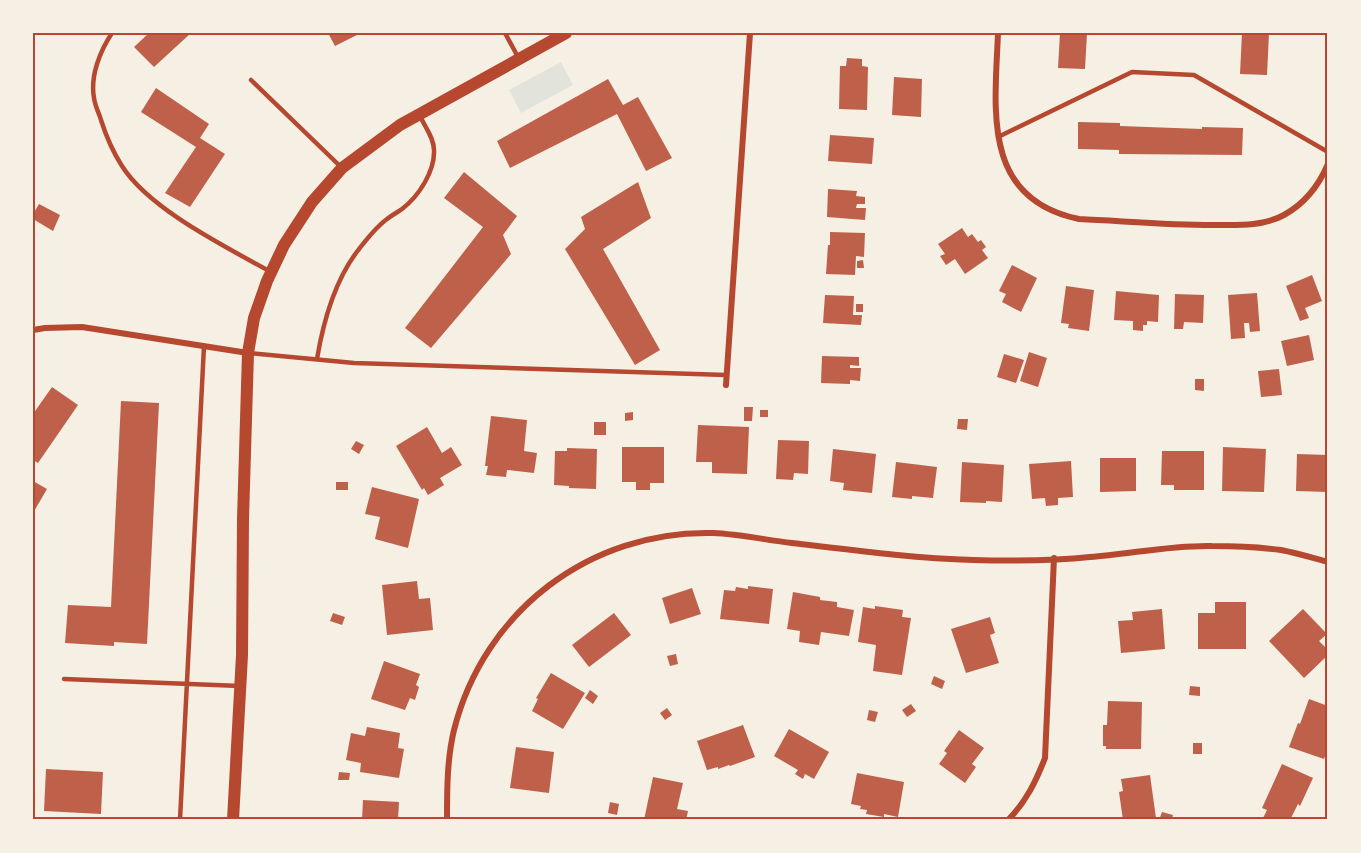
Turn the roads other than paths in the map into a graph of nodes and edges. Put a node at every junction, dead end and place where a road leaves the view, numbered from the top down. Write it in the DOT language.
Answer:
graph roads {
  1 [pos="112,33"];
  2 [pos="505,33"];
  3 [pos="566,33"];
  4 [pos="750,33"];
  5 [pos="998,33"];
  6 [pos="520,60"];
  7 [pos="251,80"];
  8 [pos="419,114"];
  9 [pos="998,137"];
  10 [pos="1328,152"];
  11 [pos="1328,164"];
  12 [pos="342,168"];
  13 [pos="272,272"];
  14 [pos="33,330"];
  15 [pos="204,346"];
  16 [pos="248,353"];
  17 [pos="317,359"];
  18 [pos="726,375"];
  19 [pos="726,385"];
  20 [pos="1054,558"];
  21 [pos="1328,562"];
  22 [pos="64,679"];
  23 [pos="187,684"];
  24 [pos="240,686"];
  25 [pos="180,820"];
  26 [pos="233,820"];
  27 [pos="447,820"];
  28 [pos="1008,820"];
  1 -- 13 [label="lane"];
  2 -- 6 [label="lane"];
  3 -- 6 [label="main road"];
  4 -- 18 [label="street"];
  5 -- 9 [label="street"];
  6 -- 8 [label="main road"];
  7 -- 12 [label="lane"];
  8 -- 12 [label="main road"];
  8 -- 17 [label="lane"];
  9 -- 10 [label="lane"];
  9 -- 11 [label="street"];
  12 -- 13 [label="main road"];
  13 -- 16 [label="main road"];
  14 -- 15 [label="street"];
  15 -- 16 [label="street"];
  15 -- 23 [label="lane"];
  16 -- 17 [label="lane"];
  16 -- 24 [label="main road"];
  17 -- 18 [label="lane"];
  18 -- 19 [label="street"];
  20 -- 21 [label="street"];
  20 -- 27 [label="street"];
  20 -- 28 [label="street"];
  22 -- 23 [label="lane"];
  23 -- 24 [label="lane"];
  23 -- 25 [label="lane"];
  24 -- 26 [label="main road"];
}
